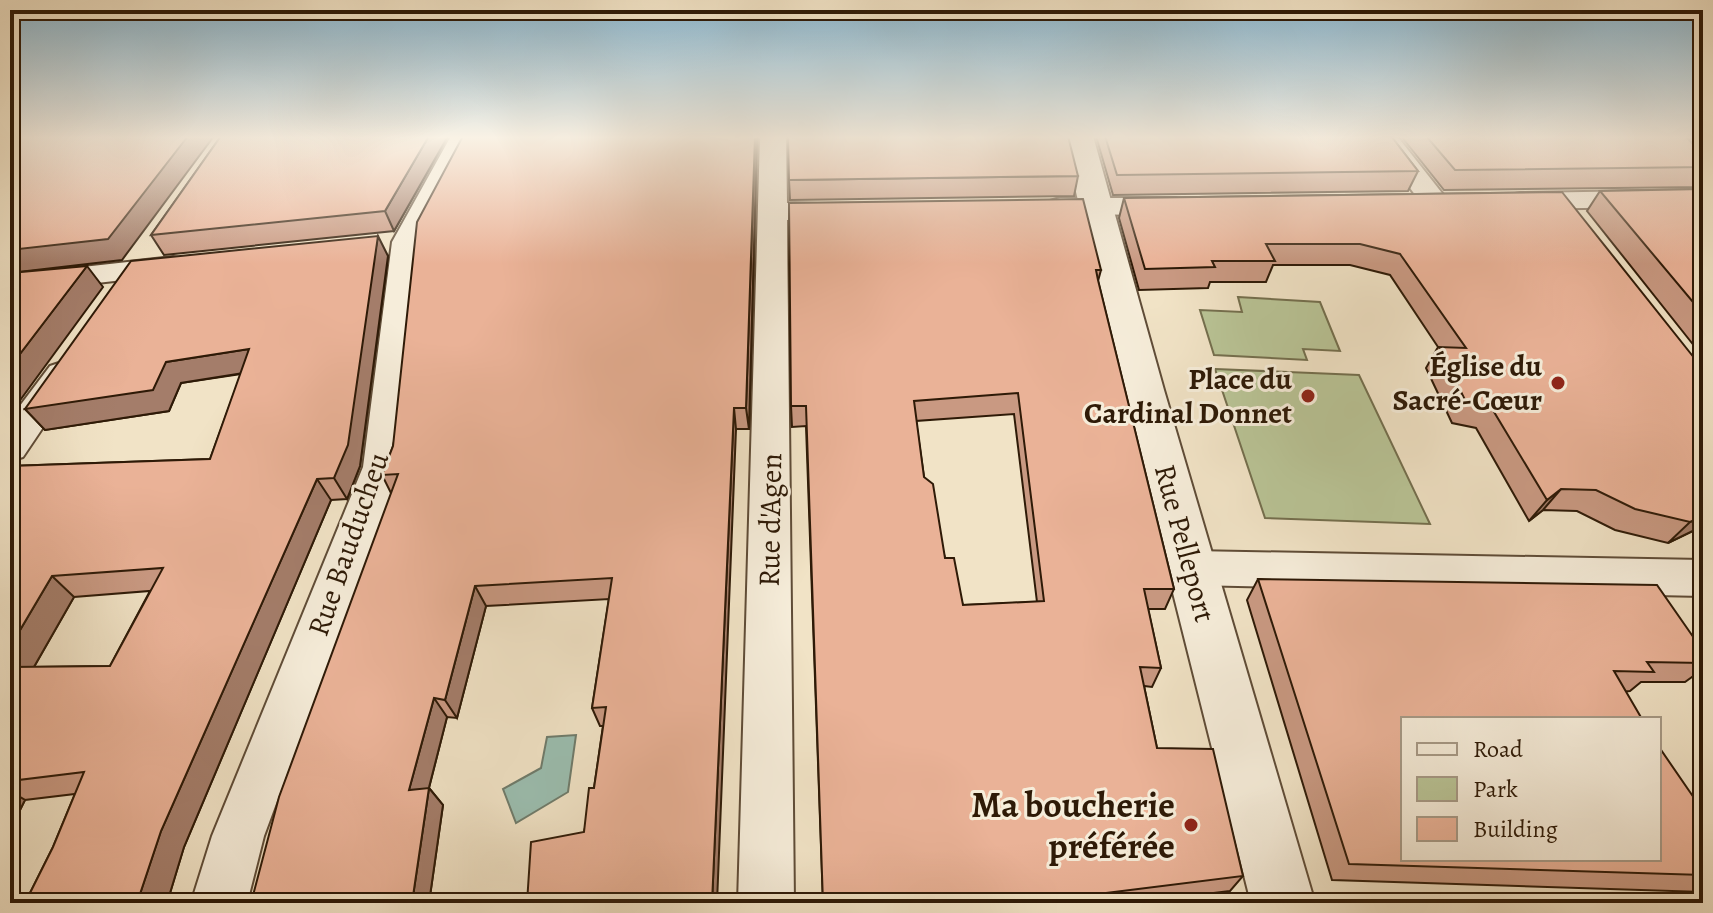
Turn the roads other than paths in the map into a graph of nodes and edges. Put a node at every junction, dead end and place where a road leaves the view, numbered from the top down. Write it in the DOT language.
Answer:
graph roads {
  1 [pos="435,179"];
  2 [pos="773,179"];
  3 [pos="1089,179"];
  4 [pos="1417,179"];
  5 [pos="1703,198"];
  6 [pos="1466,201"];
  7 [pos="1497,201"];
  8 [pos="1560,201"];
  9 [pos="1404,202"];
  10 [pos="1435,202"];
  11 [pos="1204,206"];
  12 [pos="1036,207"];
  13 [pos="1097,207"];
  14 [pos="863,210"];
  15 [pos="773,212"];
  16 [pos="1584,231"];
  17 [pos="161,233"];
  18 [pos="195,264"];
  19 [pos="135,270"];
  20 [pos="10,284"];
  21 [pos="108,308"];
  22 [pos="81,346"];
  23 [pos="10,447"];
  24 [pos="1192,568"];
  25 [pos="1703,578"];
  26 [pos="219,903"];
  27 [pos="766,903"];
  28 [pos="1283,903"];
  1 -- 26 [label="street, Rue Bauducheu"];
  2 -- 15 [label="street, Rue d'Agen"];
  3 -- 13 [label="street, Rue Pelleport"];
  4 -- 10 [label="street"];
  5 -- 8 [label="street"];
  6 -- 10 [label="street"];
  7 -- 8 [label="street"];
  8 -- 16 [label="street"];
  9 -- 10 [label="street"];
  11 -- 13 [label="street"];
  12 -- 13 [label="street"];
  13 -- 24 [label="street, Rue Pelleport"];
  14 -- 15 [label="street"];
  15 -- 27 [label="street, Rue d'Agen"];
  17 -- 19 [label="street"];
  18 -- 19 [label="street"];
  19 -- 20 [label="street"];
  19 -- 21 [label="street"];
  22 -- 23 [label="street"];
  24 -- 25 [label="street"];
  24 -- 28 [label="street, Rue Pelleport"];
}
